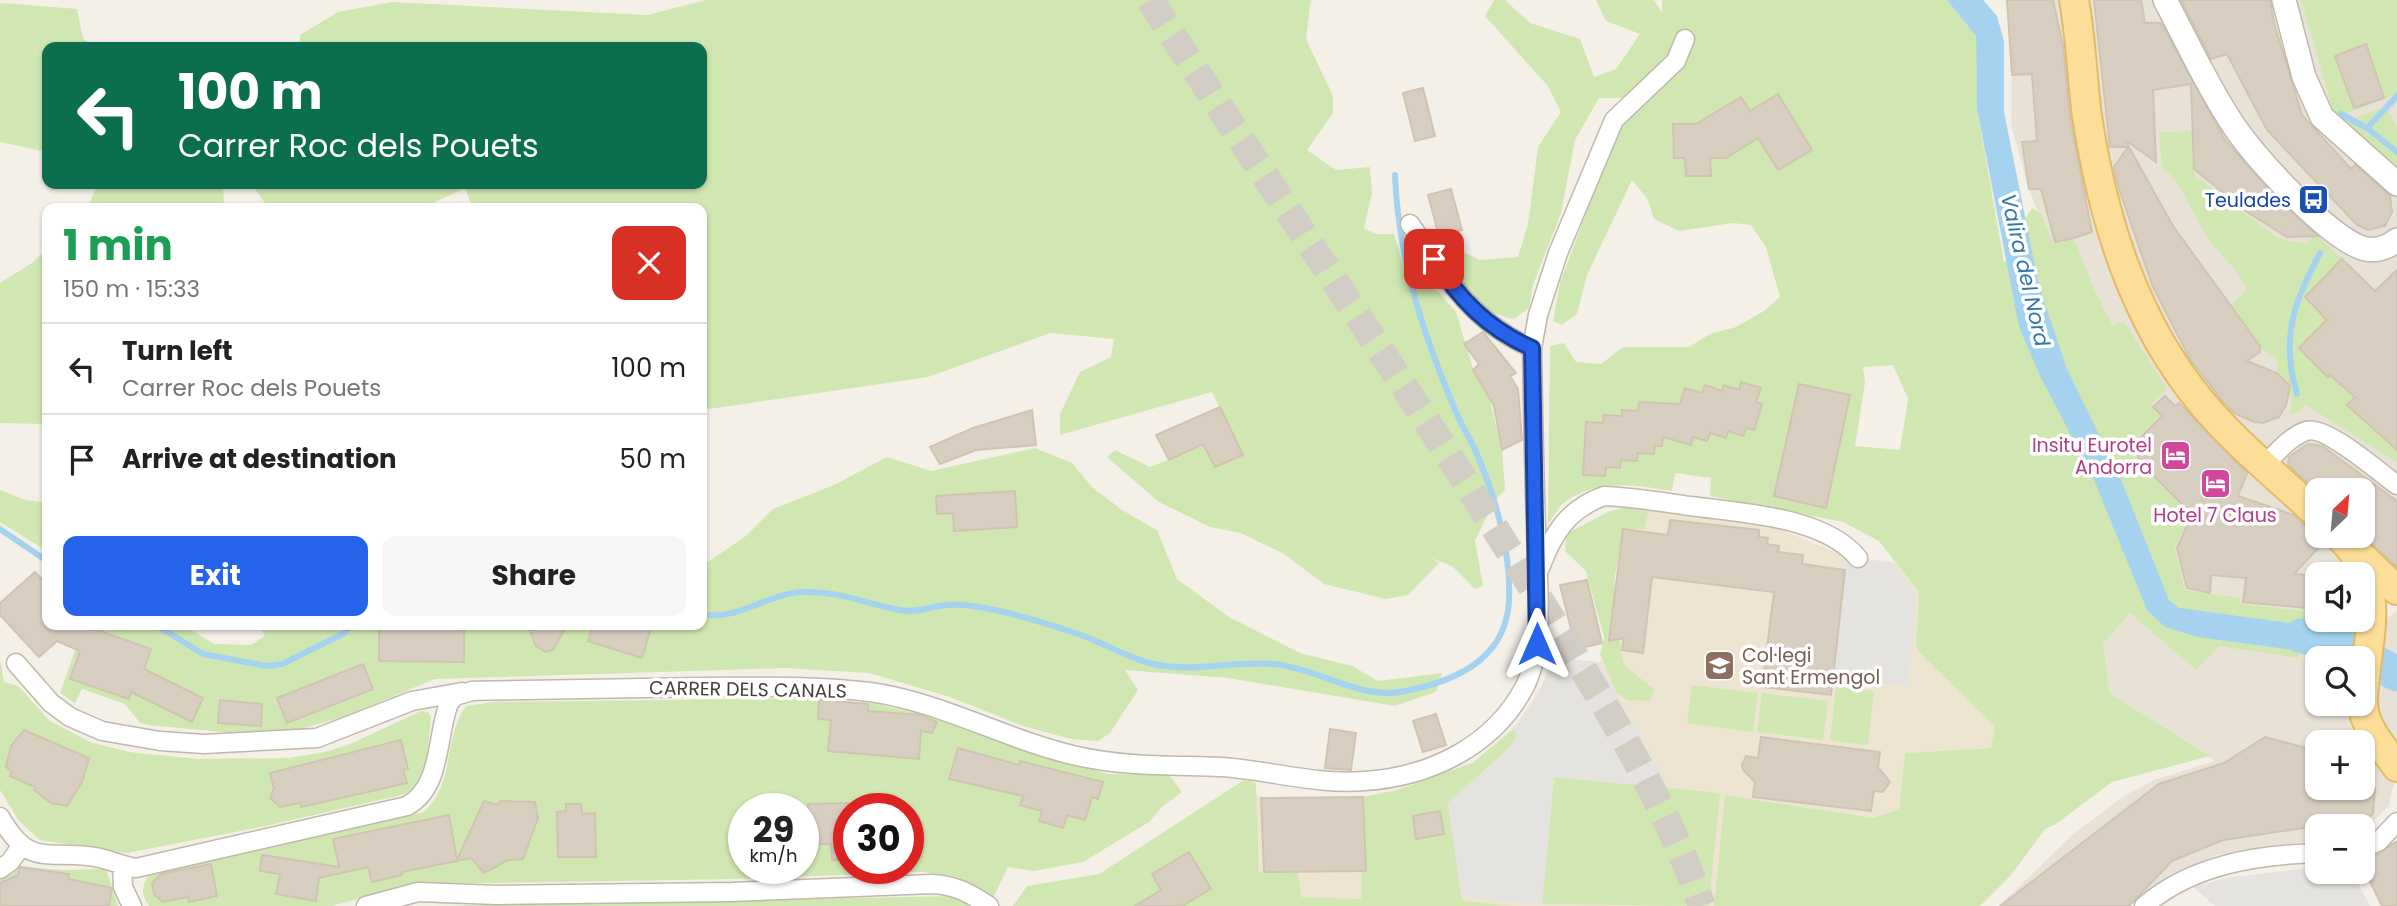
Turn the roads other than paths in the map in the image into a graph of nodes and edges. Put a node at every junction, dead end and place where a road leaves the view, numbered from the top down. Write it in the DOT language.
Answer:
graph roads {
  1 [pos="2074,0"];
  2 [pos="2165,0"];
  3 [pos="2284,0"];
  4 [pos="1685,40"];
  5 [pos="2397,184"];
  6 [pos="1410,225"];
  7 [pos="2397,240"];
  8 [pos="1532,348"];
  9 [pos="2264,465"];
  10 [pos="2397,485"];
  11 [pos="2305,503"];
  12 [pos="2350,548"];
  13 [pos="2352,548"];
  14 [pos="1858,558"];
  15 [pos="1537,576"];
  16 [pos="2397,590"];
  17 [pos="2397,605"];
  18 [pos="2370,637"];
  19 [pos="2369,646"];
  20 [pos="16,663"];
  21 [pos="472,691"];
  22 [pos="2366,716"];
  23 [pos="2397,767"];
  24 [pos="0,817"];
  25 [pos="2397,822"];
  26 [pos="2375,843"];
  27 [pos="22,845"];
  28 [pos="2305,854"];
  29 [pos="122,865"];
  30 [pos="0,869"];
  31 [pos="132,906"];
  32 [pos="366,906"];
  33 [pos="989,906"];
  34 [pos="2144,906"];
  1 -- 9 [label="main road"];
  2 -- 7 [label="street"];
  3 -- 5 [label="street"];
  4 -- 8 [label="street, CARRER DELS CANALS"];
  6 -- 8 [label="street"];
  8 -- 15 [label="street, CARRER DELS CANALS"];
  9 -- 10 [label="street"];
  9 -- 11 [label="main road"];
  12 -- 18 [label="main road"];
  13 -- 16 [label="main road"];
  14 -- 15 [label="street, CARRER DELS CANALS"];
  15 -- 21 [label="street, CARRER DELS CANALS"];
  17 -- 18 [label="main road"];
  18 -- 19 [label="main road"];
  20 -- 21 [label="street, CARRER DELS CANALS"];
  21 -- 29 [label="street"];
  22 -- 23 [label="main road"];
  24 -- 27 [label="street"];
  25 -- 26 [label="street"];
  27 -- 29 [label="street"];
  27 -- 30 [label="street"];
  28 -- 34 [label="street"];
  29 -- 31 [label="street"];
  32 -- 33 [label="street"];
}
